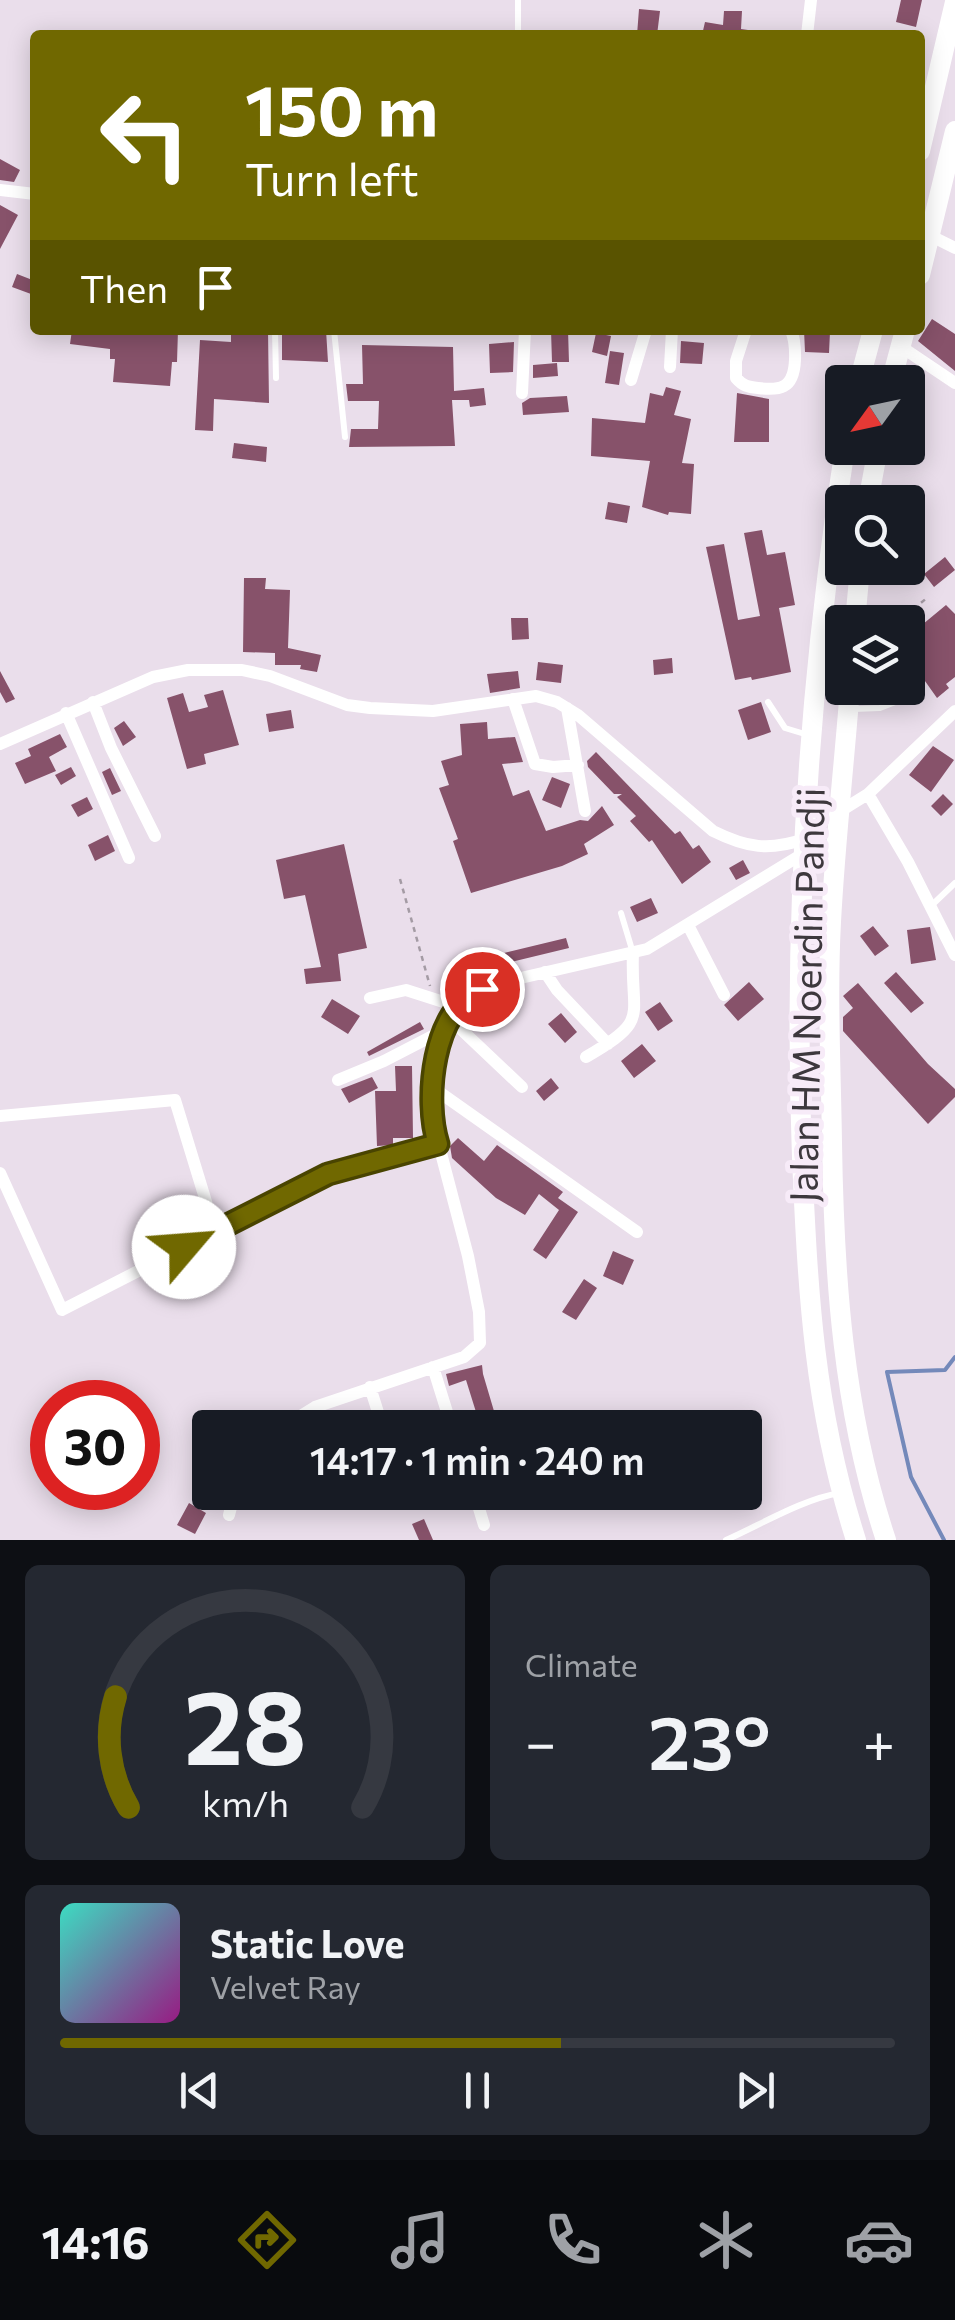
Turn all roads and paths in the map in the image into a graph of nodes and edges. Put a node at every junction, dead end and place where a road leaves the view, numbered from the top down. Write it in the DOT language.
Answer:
graph roads {
  1 [pos="518,0"];
  2 [pos="811,0"];
  3 [pos="955,2"];
  4 [pos="518,30"];
  5 [pos="808,30"];
  6 [pos="925,130"];
  7 [pos="955,131"];
  8 [pos="0,190"];
  9 [pos="30,193"];
  10 [pos="931,236"];
  11 [pos="955,248"];
  12 [pos="925,257"];
  13 [pos="275,335"];
  14 [pos="335,335"];
  15 [pos="525,335"];
  16 [pos="645,335"];
  17 [pos="672,335"];
  18 [pos="744,335"];
  19 [pos="793,335"];
  20 [pos="872,335"];
  21 [pos="913,350"];
  22 [pos="864,365"];
  23 [pos="670,366"];
  24 [pos="276,378"];
  25 [pos="632,380"];
  26 [pos="955,383"];
  27 [pos="522,393"];
  28 [pos="345,437"];
  29 [pos="843,465"];
  30 [pos="928,596"];
  31 [pos="918,605"];
  32 [pos="513,699"];
  33 [pos="94,702"];
  34 [pos="768,702"];
  35 [pos="854,705"];
  36 [pos="885,705"];
  37 [pos="567,708"];
  38 [pos="855,710"];
  39 [pos="955,711"];
  40 [pos="66,713"];
  41 [pos="814,736"];
  42 [pos="0,744"];
  43 [pos="578,765"];
  44 [pos="868,794"];
  45 [pos="585,811"];
  46 [pos="839,812"];
  47 [pos="155,836"];
  48 [pos="804,846"];
  49 [pos="129,858"];
  50 [pos="400,879"];
  51 [pos="955,884"];
  52 [pos="931,906"];
  53 [pos="621,913"];
  54 [pos="801,924"];
  55 [pos="688,925"];
  56 [pos="831,925"];
  57 [pos="634,953"];
  58 [pos="955,955"];
  59 [pos="545,972"];
  60 [pos="724,995"];
  61 [pos="434,997"];
  62 [pos="370,998"];
  63 [pos="450,1018"];
  64 [pos="608,1044"];
  65 [pos="586,1057"];
  66 [pos="338,1080"];
  67 [pos="432,1086"];
  68 [pos="522,1087"];
  69 [pos="0,1116"];
  70 [pos="438,1144"];
  71 [pos="0,1173"];
  72 [pos="215,1232"];
  73 [pos="637,1232"];
  74 [pos="433,1367"];
  75 [pos="370,1387"];
  76 [pos="309,1410"];
  77 [pos="377,1410"];
  78 [pos="446,1410"];
  79 [pos="841,1492"];
  80 [pos="230,1510"];
  81 [pos="479,1510"];
  82 [pos="229,1515"];
  83 [pos="484,1526"];
  84 [pos="726,1540"];
  85 [pos="856,1540"];
  86 [pos="886,1540"];
  1 -- 4 [label="lane"];
  2 -- 5 [label="street"];
  3 -- 6 [label="main road"];
  7 -- 10 [label="main road"];
  8 -- 9 [label="street"];
  10 -- 11 [label="street"];
  10 -- 12 [label="main road"];
  13 -- 24 [label="lane"];
  14 -- 28 [label="lane"];
  15 -- 27 [label="street"];
  16 -- 25 [label="street"];
  17 -- 23 [label="street"];
  18 -- 19 [label="street"];
  20 -- 22 [label="main road"];
  21 -- 26 [label="street"];
  29 -- 41 [label="main road, Jalan HM Noerdin Pandji"];
  30 -- 31 [label="path"];
  32 -- 33 [label="street"];
  32 -- 37 [label="street"];
  32 -- 43 [label="street"];
  33 -- 40 [label="street"];
  33 -- 47 [label="street"];
  34 -- 41 [label="lane"];
  35 -- 38 [label="main road, Jalan HM Noerdin Pandji"];
  36 -- 38 [label="lane"];
  37 -- 43 [label="street"];
  37 -- 48 [label="street"];
  38 -- 46 [label="main road, Jalan HM Noerdin Pandji"];
  39 -- 44 [label="street"];
  40 -- 42 [label="street"];
  40 -- 49 [label="street"];
  41 -- 48 [label="main road, Jalan HM Noerdin Pandji"];
  43 -- 45 [label="street"];
  44 -- 46 [label="street"];
  44 -- 52 [label="street"];
  46 -- 56 [label="main road, Jalan HM Noerdin Pandji"];
  48 -- 54 [label="main road, Jalan HM Noerdin Pandji"];
  48 -- 55 [label="street"];
  50 -- 61 [label="path"];
  51 -- 52 [label="lane"];
  52 -- 58 [label="street"];
  53 -- 57 [label="lane"];
  54 -- 56 [label="main road"];
  54 -- 79 [label="main road, Jalan HM Noerdin Pandji"];
  55 -- 57 [label="street"];
  55 -- 60 [label="street"];
  56 -- 86 [label="main road, Jalan HM Noerdin Pandji"];
  57 -- 59 [label="street"];
  57 -- 64 [label="street"];
  59 -- 63 [label="street"];
  59 -- 64 [label="street"];
  61 -- 62 [label="street"];
  61 -- 63 [label="street"];
  63 -- 66 [label="street"];
  63 -- 67 [label="street"];
  63 -- 68 [label="street"];
  64 -- 65 [label="street"];
  67 -- 70 [label="street"];
  67 -- 73 [label="street"];
  69 -- 72 [label="street"];
  70 -- 72 [label="street"];
  70 -- 74 [label="street"];
  71 -- 72 [label="street"];
  74 -- 75 [label="street"];
  74 -- 78 [label="street"];
  75 -- 76 [label="street"];
  75 -- 77 [label="street"];
  79 -- 84 [label="lane"];
  79 -- 85 [label="main road, Jalan HM Noerdin Pandji"];
  80 -- 82 [label="street"];
  81 -- 83 [label="street"];
}
